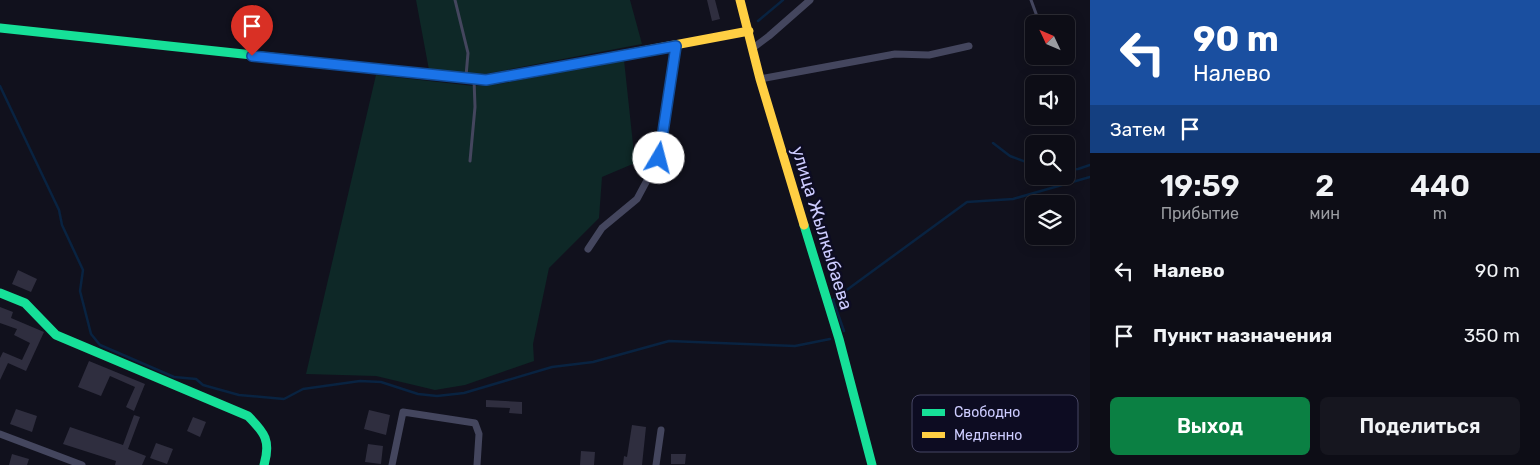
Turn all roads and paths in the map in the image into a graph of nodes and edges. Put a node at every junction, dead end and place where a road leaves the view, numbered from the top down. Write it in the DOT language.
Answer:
graph roads {
  1 [pos="455,0"];
  2 [pos="740,0"];
  3 [pos="810,0"];
  4 [pos="1032,0"];
  5 [pos="1037,15"];
  6 [pos="0,28"];
  7 [pos="749,30"];
  8 [pos="676,46"];
  9 [pos="970,46"];
  10 [pos="753,48"];
  11 [pos="470,79"];
  12 [pos="760,79"];
  13 [pos="470,161"];
  14 [pos="588,249"];
  15 [pos="0,292"];
  16 [pos="661,430"];
  17 [pos="0,434"];
  18 [pos="82,465"];
  19 [pos="264,465"];
  20 [pos="392,465"];
  21 [pos="477,465"];
  22 [pos="656,465"];
  23 [pos="872,465"];
  1 -- 11 [label="lane"];
  2 -- 7 [label="street, улица Жылкыбаева"];
  3 -- 10 [label="street"];
  4 -- 5 [label="lane"];
  6 -- 11 [label="street"];
  7 -- 8 [label="street"];
  7 -- 10 [label="street, улица Жылкыбаева"];
  8 -- 11 [label="street"];
  8 -- 14 [label="street"];
  9 -- 12 [label="street"];
  10 -- 12 [label="street, улица Жылкыбаева"];
  11 -- 13 [label="lane"];
  12 -- 23 [label="street, улица Жылкыбаева"];
  15 -- 19 [label="street"];
  16 -- 22 [label="street"];
  17 -- 18 [label="street"];
  20 -- 21 [label="street"];
}
